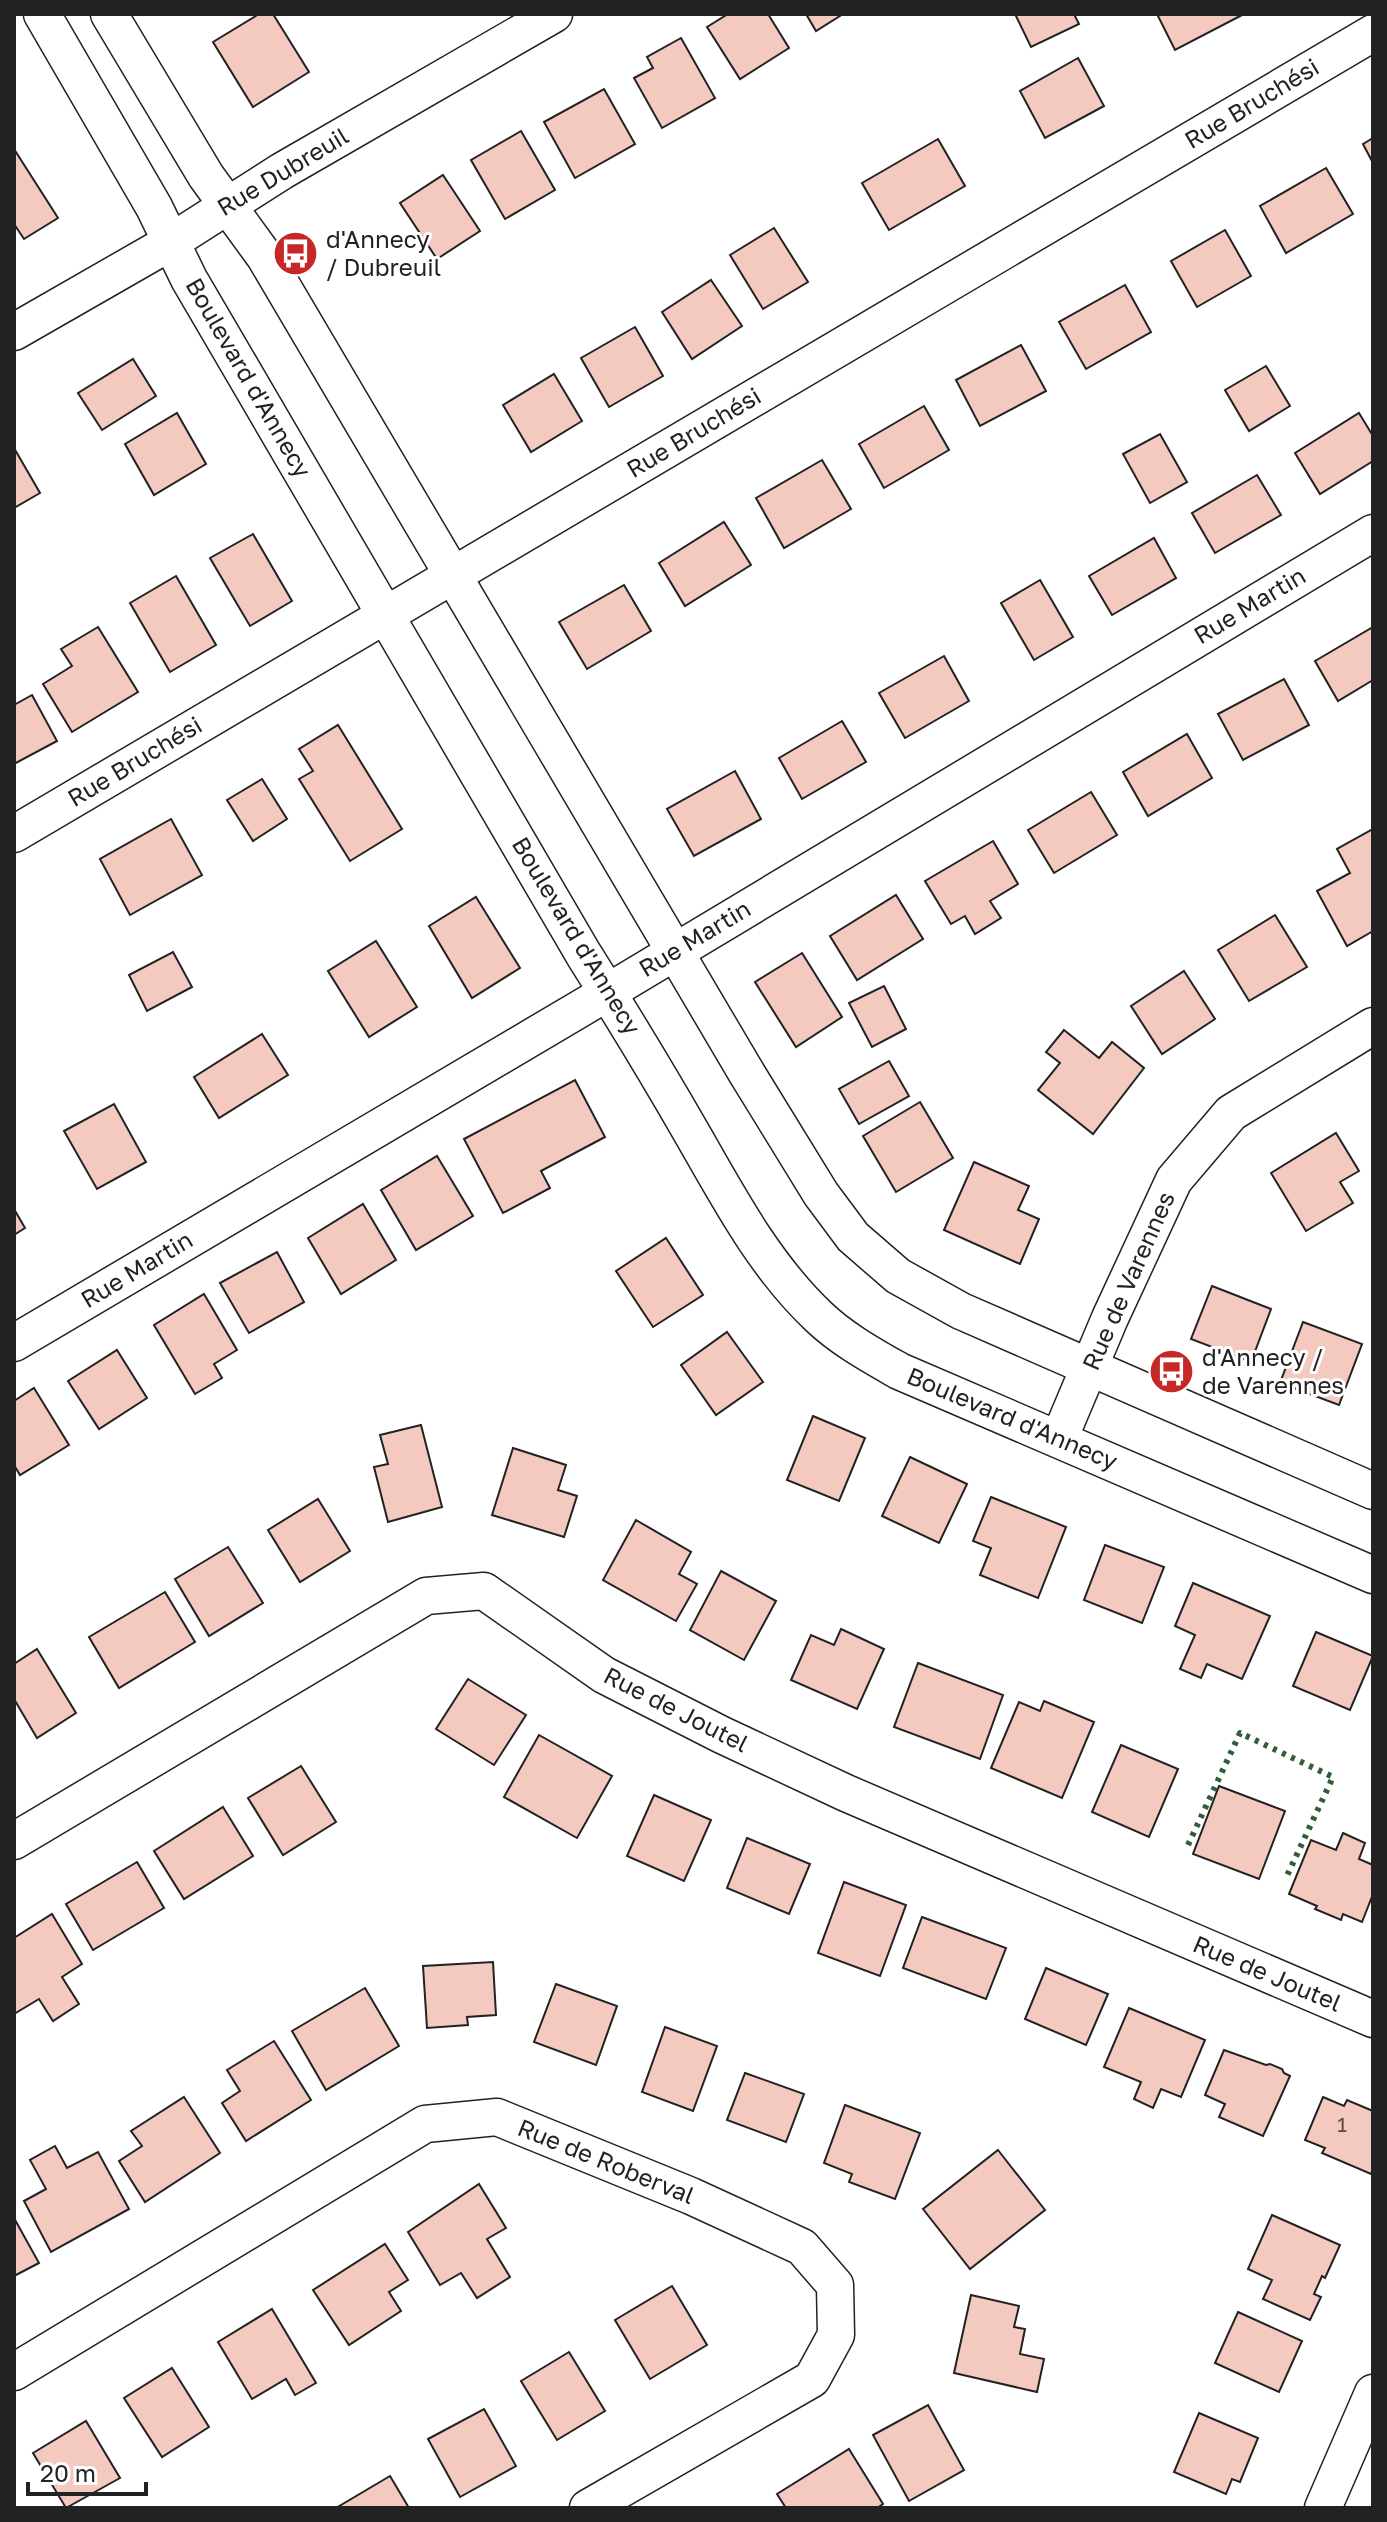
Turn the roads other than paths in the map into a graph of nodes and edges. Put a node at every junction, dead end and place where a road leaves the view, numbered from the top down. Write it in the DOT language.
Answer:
graph roads {
  1 [pos="42,14"];
  2 [pos="109,14"];
  3 [pos="554,14"];
  4 [pos="1373,33"];
  5 [pos="228,203"];
  6 [pos="171,242"];
  7 [pos="14,332"];
  8 [pos="1373,533"];
  9 [pos="454,575"];
  10 [pos="386,614"];
  11 [pos="14,834"];
  12 [pos="675,950"];
  13 [pos="608,992"];
  14 [pos="1373,1026"];
  15 [pos="14,1343"];
  16 [pos="1089,1368"];
  17 [pos="1059,1439"];
  18 [pos="1373,1491"];
  19 [pos="1373,1575"];
  20 [pos="14,1841"];
  21 [pos="1373,2019"];
  22 [pos="14,2372"];
  23 [pos="1373,2393"];
  24 [pos="588,2508"];
  25 [pos="1323,2508"];
  1 -- 6 [label="street, Boulevard d'Annecy"];
  2 -- 5 [label="street"];
  3 -- 5 [label="street, Rue Dubreuil"];
  4 -- 9 [label="street, Rue Bruchési"];
  5 -- 6 [label="street, Rue Dubreuil"];
  5 -- 9 [label="street"];
  6 -- 7 [label="street, Rue Dubreuil"];
  6 -- 10 [label="street, Boulevard d'Annecy"];
  8 -- 12 [label="street, Rue Martin"];
  9 -- 10 [label="street, Rue Bruchési"];
  9 -- 12 [label="street"];
  10 -- 11 [label="street, Rue Bruchési"];
  10 -- 13 [label="street, Boulevard d'Annecy"];
  12 -- 13 [label="street, Rue Martin"];
  12 -- 16 [label="street"];
  13 -- 15 [label="street, Rue Martin"];
  13 -- 17 [label="street, Boulevard d'Annecy"];
  14 -- 16 [label="street, Rue de Varennes"];
  16 -- 17 [label="street, Rue de Varennes"];
  16 -- 18 [label="street"];
  17 -- 19 [label="street, Boulevard d'Annecy"];
  20 -- 21 [label="street, Rue de Joutel"];
  22 -- 24 [label="street, Rue de Roberval"];
  23 -- 25 [label="street"];
}
